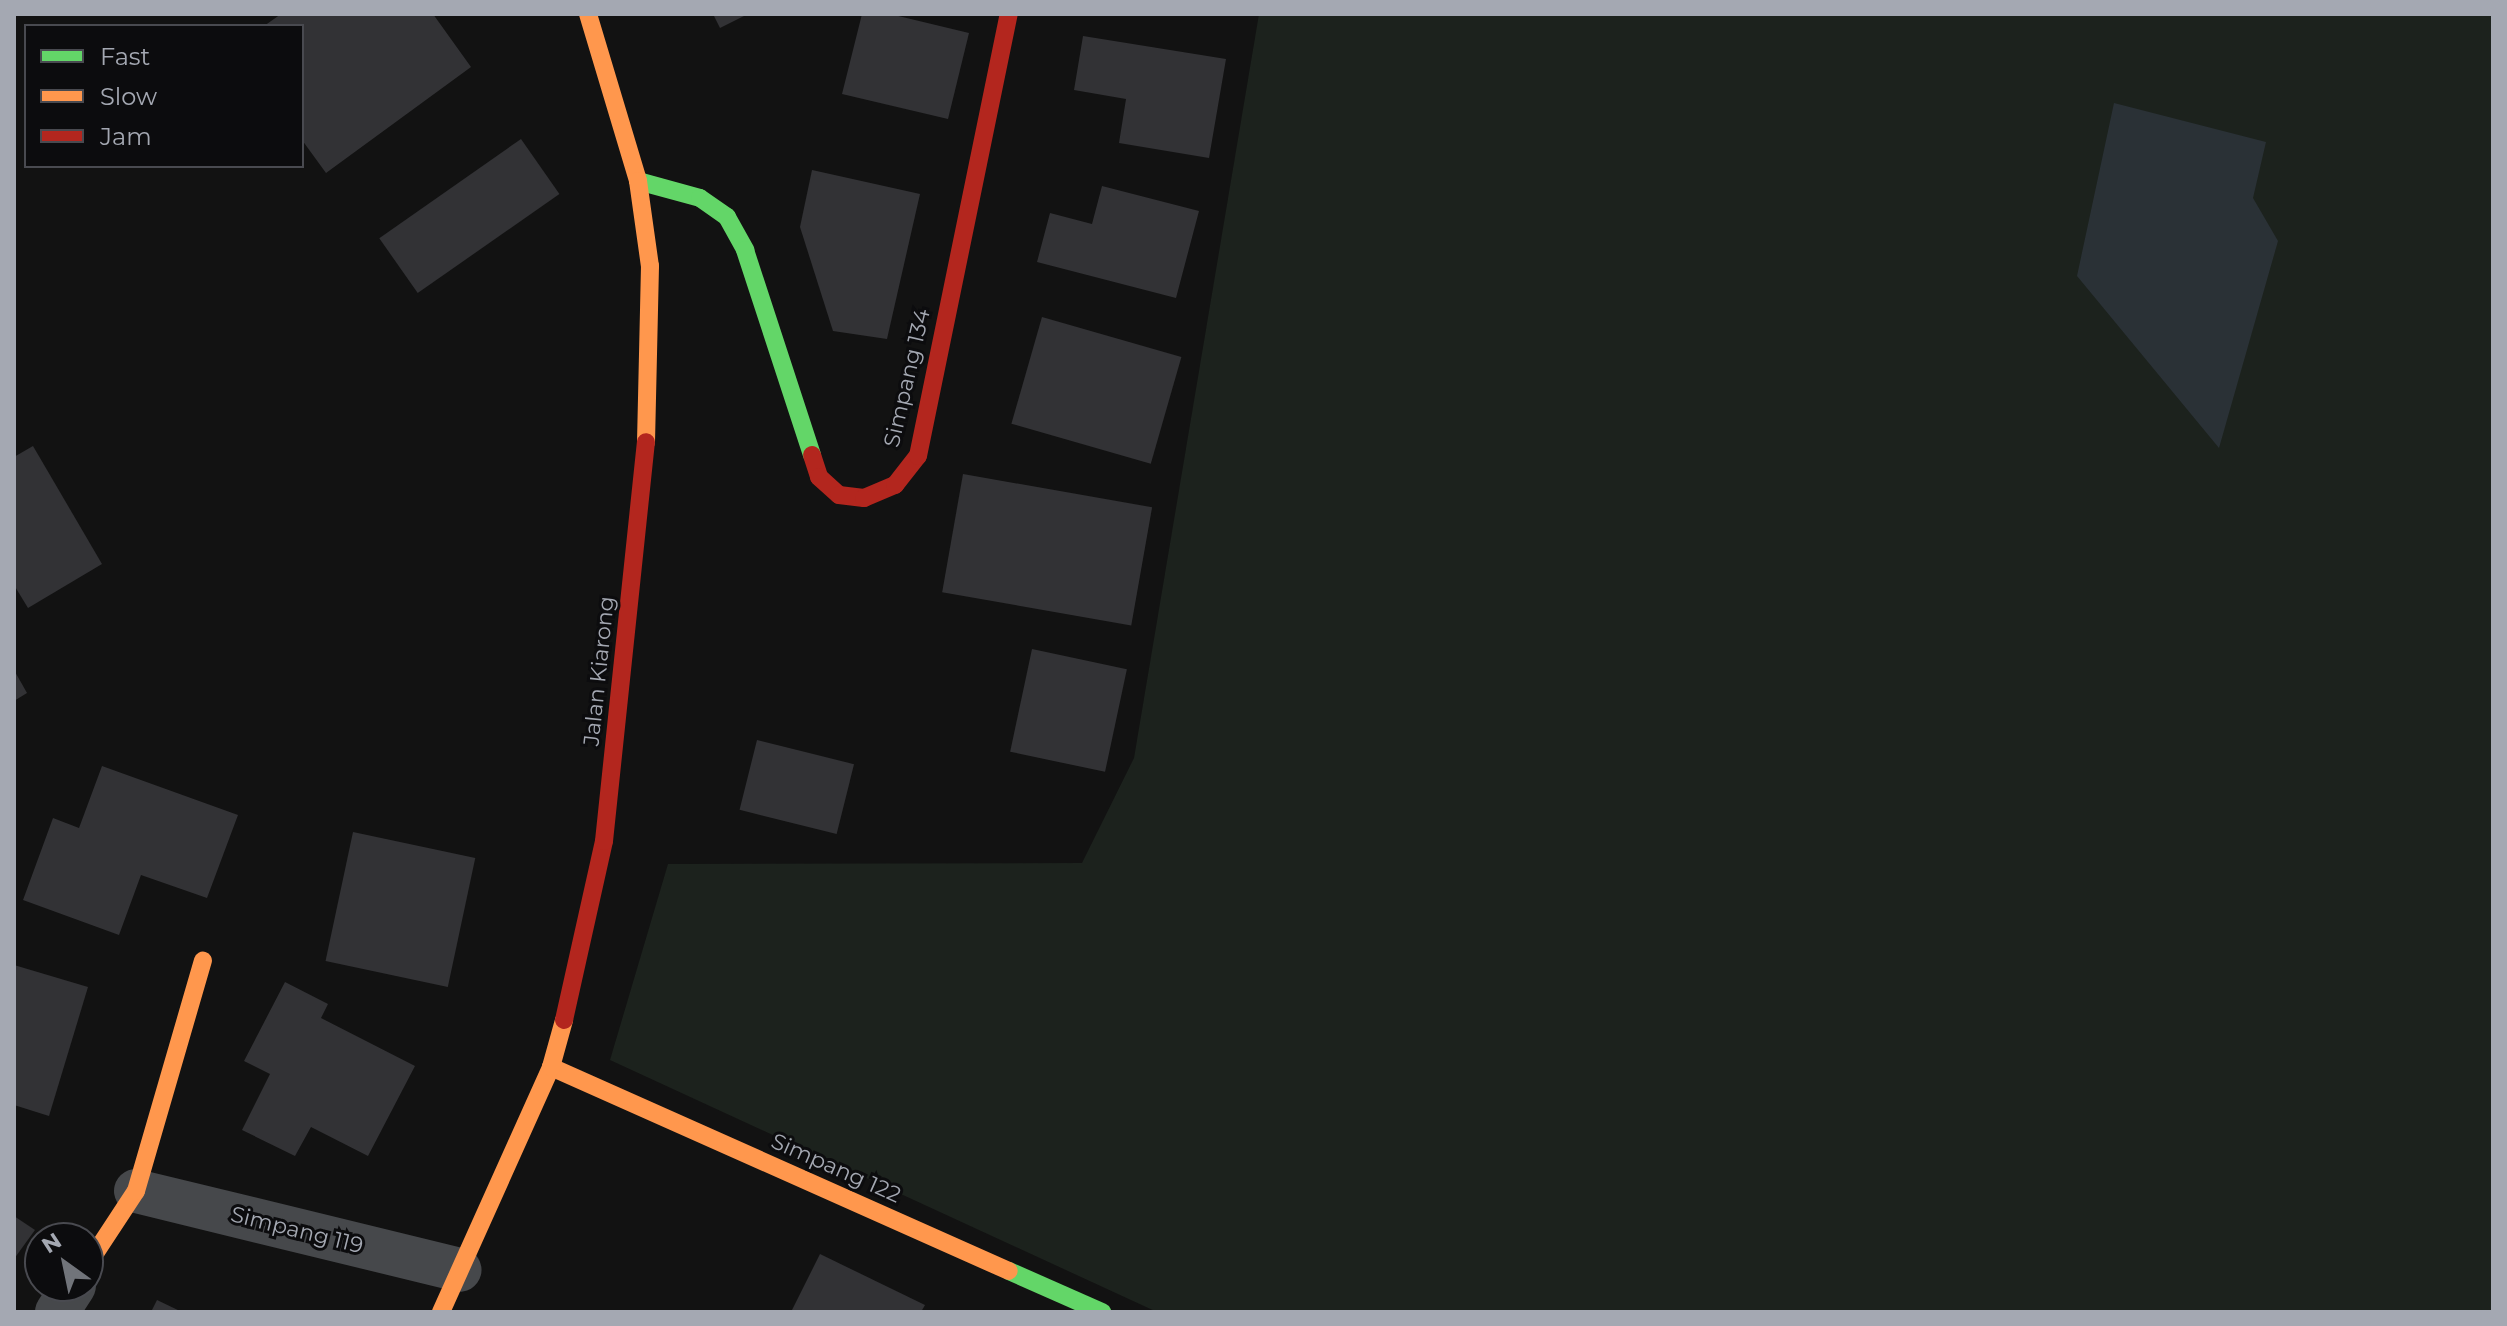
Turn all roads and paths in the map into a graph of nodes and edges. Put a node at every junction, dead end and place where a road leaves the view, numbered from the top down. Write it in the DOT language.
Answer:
graph roads {
  1 [pos="588,14"];
  2 [pos="1009,14"];
  3 [pos="638,181"];
  4 [pos="203,961"];
  5 [pos="551,1067"];
  6 [pos="136,1191"];
  7 [pos="104,1240"];
  8 [pos="459,1270"];
  9 [pos="441,1312"];
  10 [pos="1102,1312"];
  1 -- 3 [label="street, Jalan Kiarong"];
  2 -- 3 [label="street, Simpang 134"];
  3 -- 5 [label="street, Jalan Kiarong"];
  4 -- 6 [label="street"];
  5 -- 8 [label="street, Jalan Kiarong"];
  5 -- 10 [label="street, Simpang 122"];
  6 -- 7 [label="street"];
  6 -- 8 [label="street, Simpang 119"];
  8 -- 9 [label="street, Jalan Kiarong"];
}
